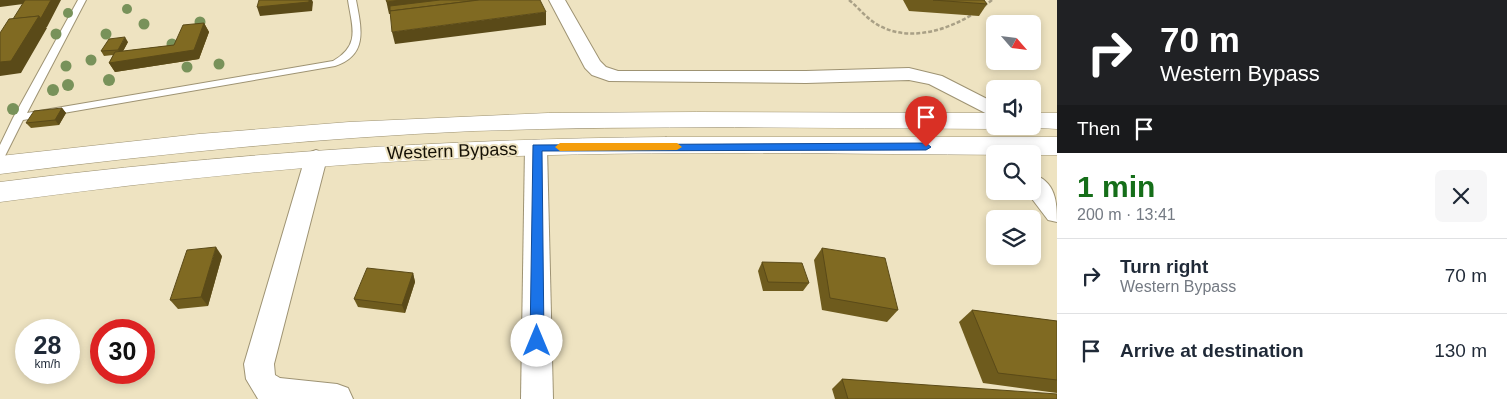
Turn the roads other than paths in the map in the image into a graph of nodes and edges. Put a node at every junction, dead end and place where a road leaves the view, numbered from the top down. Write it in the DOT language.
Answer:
graph roads {
  1 [pos="82,0"];
  2 [pos="352,0"];
  3 [pos="557,0"];
  4 [pos="986,106"];
  5 [pos="18,118"];
  6 [pos="986,121"];
  7 [pos="1041,121"];
  8 [pos="1057,121"];
  9 [pos="1057,146"];
  10 [pos="536,147"];
  11 [pos="1041,147"];
  12 [pos="986,150"];
  13 [pos="0,155"];
  14 [pos="316,158"];
  15 [pos="0,165"];
  16 [pos="0,192"];
  17 [pos="1041,193"];
  18 [pos="1057,213"];
  19 [pos="337,399"];
  20 [pos="537,399"];
  1 -- 5 [label="lane"];
  2 -- 5 [label="lane"];
  3 -- 4 [label="street"];
  5 -- 13 [label="lane"];
  6 -- 15 [label="main road, Western Bypass"];
  7 -- 8 [label="main road"];
  9 -- 11 [label="main road, Western Bypass"];
  10 -- 12 [label="main road, Western Bypass"];
  10 -- 14 [label="main road, Western Bypass"];
  10 -- 20 [label="street"];
  14 -- 16 [label="main road, Western Bypass"];
  14 -- 19 [label="street"];
  17 -- 18 [label="street"];
}
